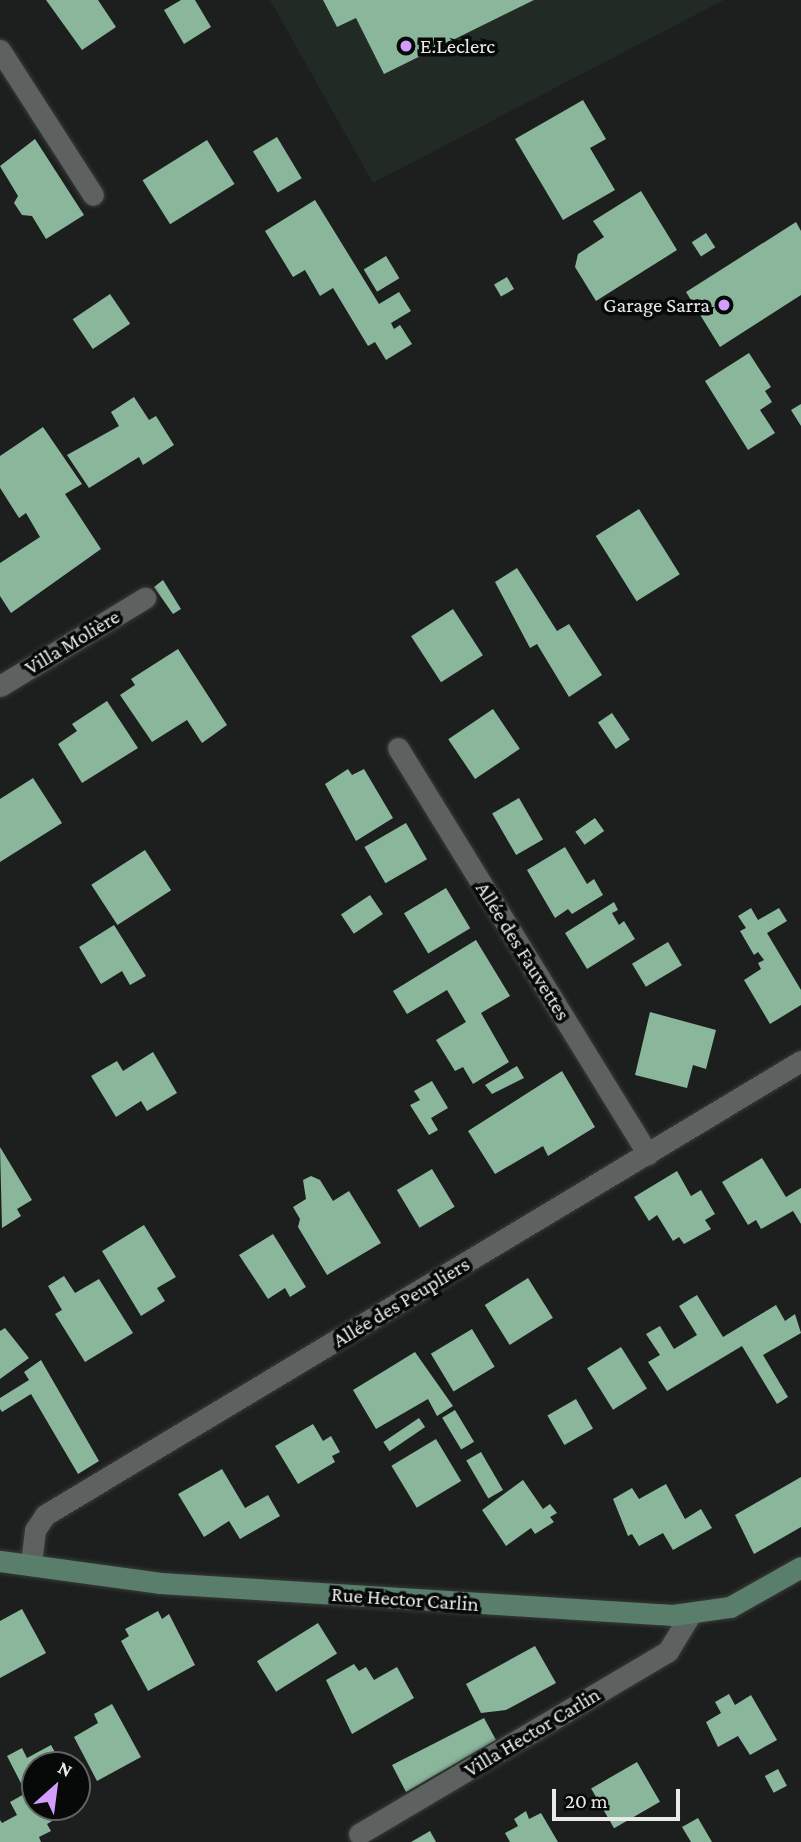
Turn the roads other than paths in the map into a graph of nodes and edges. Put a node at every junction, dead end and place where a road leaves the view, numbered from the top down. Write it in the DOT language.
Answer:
graph roads {
  1 [pos="0,50"];
  2 [pos="93,195"];
  3 [pos="145,598"];
  4 [pos="0,686"];
  5 [pos="398,748"];
  6 [pos="801,1061"];
  7 [pos="648,1154"];
  8 [pos="0,1561"];
  9 [pos="31,1563"];
  10 [pos="801,1567"];
  11 [pos="690,1615"];
  12 [pos="359,1834"];
  1 -- 2 [label="street"];
  3 -- 4 [label="street, Villa Molière"];
  5 -- 7 [label="street, Allée des Fauvettes"];
  6 -- 7 [label="street, Allée des Peupliers"];
  7 -- 9 [label="street, Allée des Peupliers"];
  8 -- 9 [label="street, Rue Hector Carlin"];
  9 -- 11 [label="street, Rue Hector Carlin"];
  10 -- 11 [label="street, Rue Hector Carlin"];
  11 -- 12 [label="street, Villa Hector Carlin"];
}
